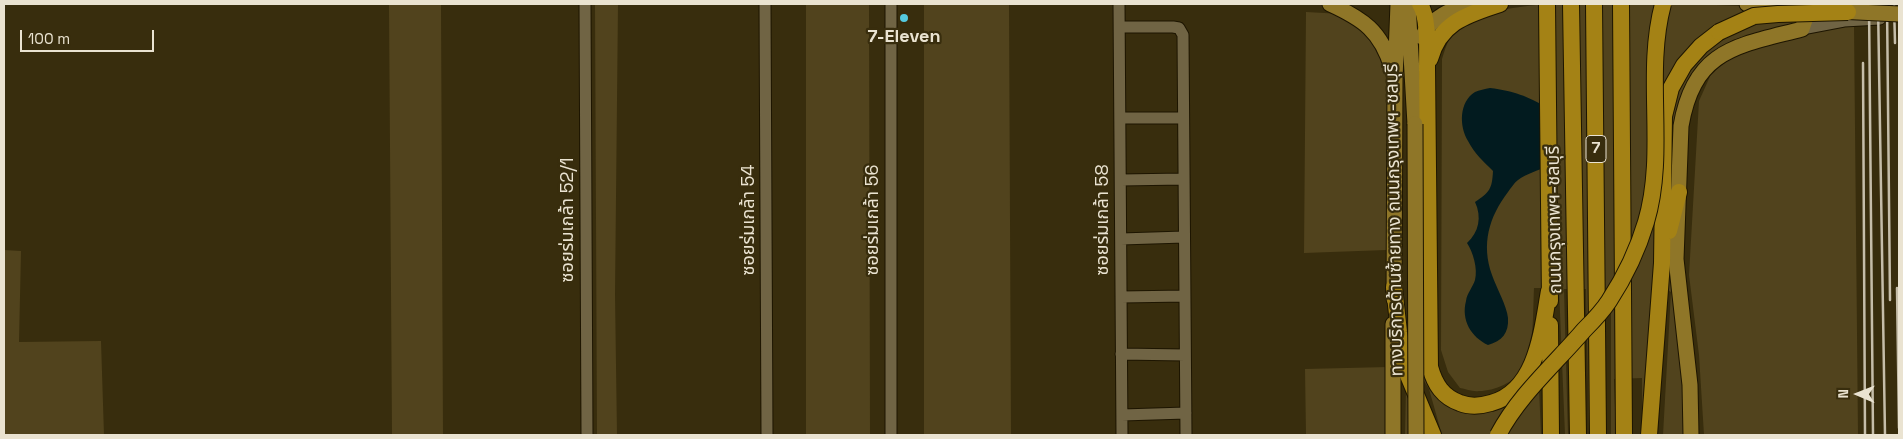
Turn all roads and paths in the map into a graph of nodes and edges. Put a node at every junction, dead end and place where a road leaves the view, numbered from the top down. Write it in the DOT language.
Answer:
graph roads {
  1 [pos="585,4"];
  2 [pos="765,4"];
  3 [pos="891,4"];
  4 [pos="1119,4"];
  5 [pos="1330,4"];
  6 [pos="1398,4"];
  7 [pos="1408,4"];
  8 [pos="1420,4"];
  9 [pos="1471,4"];
  10 [pos="1500,4"];
  11 [pos="1547,4"];
  12 [pos="1571,4"];
  13 [pos="1594,4"];
  14 [pos="1621,4"];
  15 [pos="1663,4"];
  16 [pos="1747,4"];
  17 [pos="1806,4"];
  18 [pos="1845,12"];
  19 [pos="1899,14"];
  20 [pos="1899,20"];
  21 [pos="1120,27"];
  22 [pos="1426,29"];
  23 [pos="1802,30"];
  24 [pos="1427,68"];
  25 [pos="1395,79"];
  26 [pos="1412,82"];
  27 [pos="1120,118"];
  28 [pos="1183,118"];
  29 [pos="1184,179"];
  30 [pos="1121,180"];
  31 [pos="1679,192"];
  32 [pos="1184,237"];
  33 [pos="1121,239"];
  34 [pos="1662,263"];
  35 [pos="1394,287"];
  36 [pos="1549,291"];
  37 [pos="1184,296"];
  38 [pos="1121,297"];
  39 [pos="1122,354"];
  40 [pos="1185,355"];
  41 [pos="1186,413"];
  42 [pos="1122,414"];
  43 [pos="587,435"];
  44 [pos="767,435"];
  45 [pos="891,435"];
  46 [pos="1122,435"];
  47 [pos="1186,435"];
  48 [pos="1393,435"];
  49 [pos="1416,435"];
  50 [pos="1433,435"];
  51 [pos="1498,435"];
  52 [pos="1551,435"];
  53 [pos="1578,435"];
  54 [pos="1598,435"];
  55 [pos="1624,435"];
  56 [pos="1649,435"];
  57 [pos="1690,435"];
  1 -- 43 [label="street, ซอยร่มเกล้า 52/1"];
  2 -- 44 [label="street, ซอยร่มเกล้า 54"];
  3 -- 45 [label="street, ซอยร่มเกล้า 56"];
  4 -- 21 [label="street, ซอยร่มเกล้า 58"];
  5 -- 25 [label="main road"];
  6 -- 25 [label="main road, ทางบริการด้านซ้ายทาง ถนนกรุงเทพฯ-ชลบุรี"];
  7 -- 26 [label="main road, ทางบริการด้านซ้ายทาง ถนนกรุงเทพฯ-ชลบุรี"];
  8 -- 22 [label="highway"];
  9 -- 22 [label="main road"];
  10 -- 24 [label="highway"];
  11 -- 36 [label="highway"];
  12 -- 53 [label="highway, ถนนกรุงเทพฯ-ชลบุรี / 7"];
  13 -- 54 [label="highway, 7"];
  14 -- 55 [label="highway, bridge"];
  15 -- 51 [label="highway, bridge"];
  16 -- 18 [label="main road, bridge"];
  17 -- 23 [label="main road"];
  18 -- 19 [label="main road, bridge"];
  18 -- 20 [label="street"];
  18 -- 23 [label="street"];
  18 -- 34 [label="highway, bridge"];
  21 -- 27 [label="street, ซอยร่มเกล้า 58"];
  21 -- 28 [label="street"];
  22 -- 24 [label="highway"];
  22 -- 26 [label="main road"];
  23 -- 31 [label="main road"];
  24 -- 36 [label="highway"];
  25 -- 35 [label="main road, ทางบริการด้านซ้ายทาง ถนนกรุงเทพฯ-ชลบุรี"];
  26 -- 49 [label="main road, ทางบริการด้านซ้ายทาง ถนนกรุงเทพฯ-ชลบุรี, bridge"];
  27 -- 28 [label="street"];
  27 -- 30 [label="street, ซอยร่มเกล้า 58"];
  28 -- 29 [label="street"];
  29 -- 30 [label="street"];
  29 -- 32 [label="street"];
  30 -- 33 [label="street, ซอยร่มเกล้า 58"];
  31 -- 34 [label="highway"];
  31 -- 57 [label="main road"];
  32 -- 33 [label="street"];
  32 -- 37 [label="street"];
  33 -- 38 [label="street, ซอยร่มเกล้า 58"];
  34 -- 56 [label="highway"];
  35 -- 48 [label="main road, ทางบริการด้านซ้ายทาง ถนนกรุงเทพฯ-ชลบุรี"];
  35 -- 50 [label="highway"];
  36 -- 52 [label="highway"];
  37 -- 38 [label="street"];
  37 -- 40 [label="street"];
  38 -- 39 [label="street, ซอยร่มเกล้า 58"];
  39 -- 40 [label="street"];
  39 -- 42 [label="street, ซอยร่มเกล้า 58"];
  40 -- 41 [label="street"];
  41 -- 42 [label="street"];
  41 -- 47 [label="street"];
  42 -- 46 [label="street, ซอยร่มเกล้า 58"];
}
